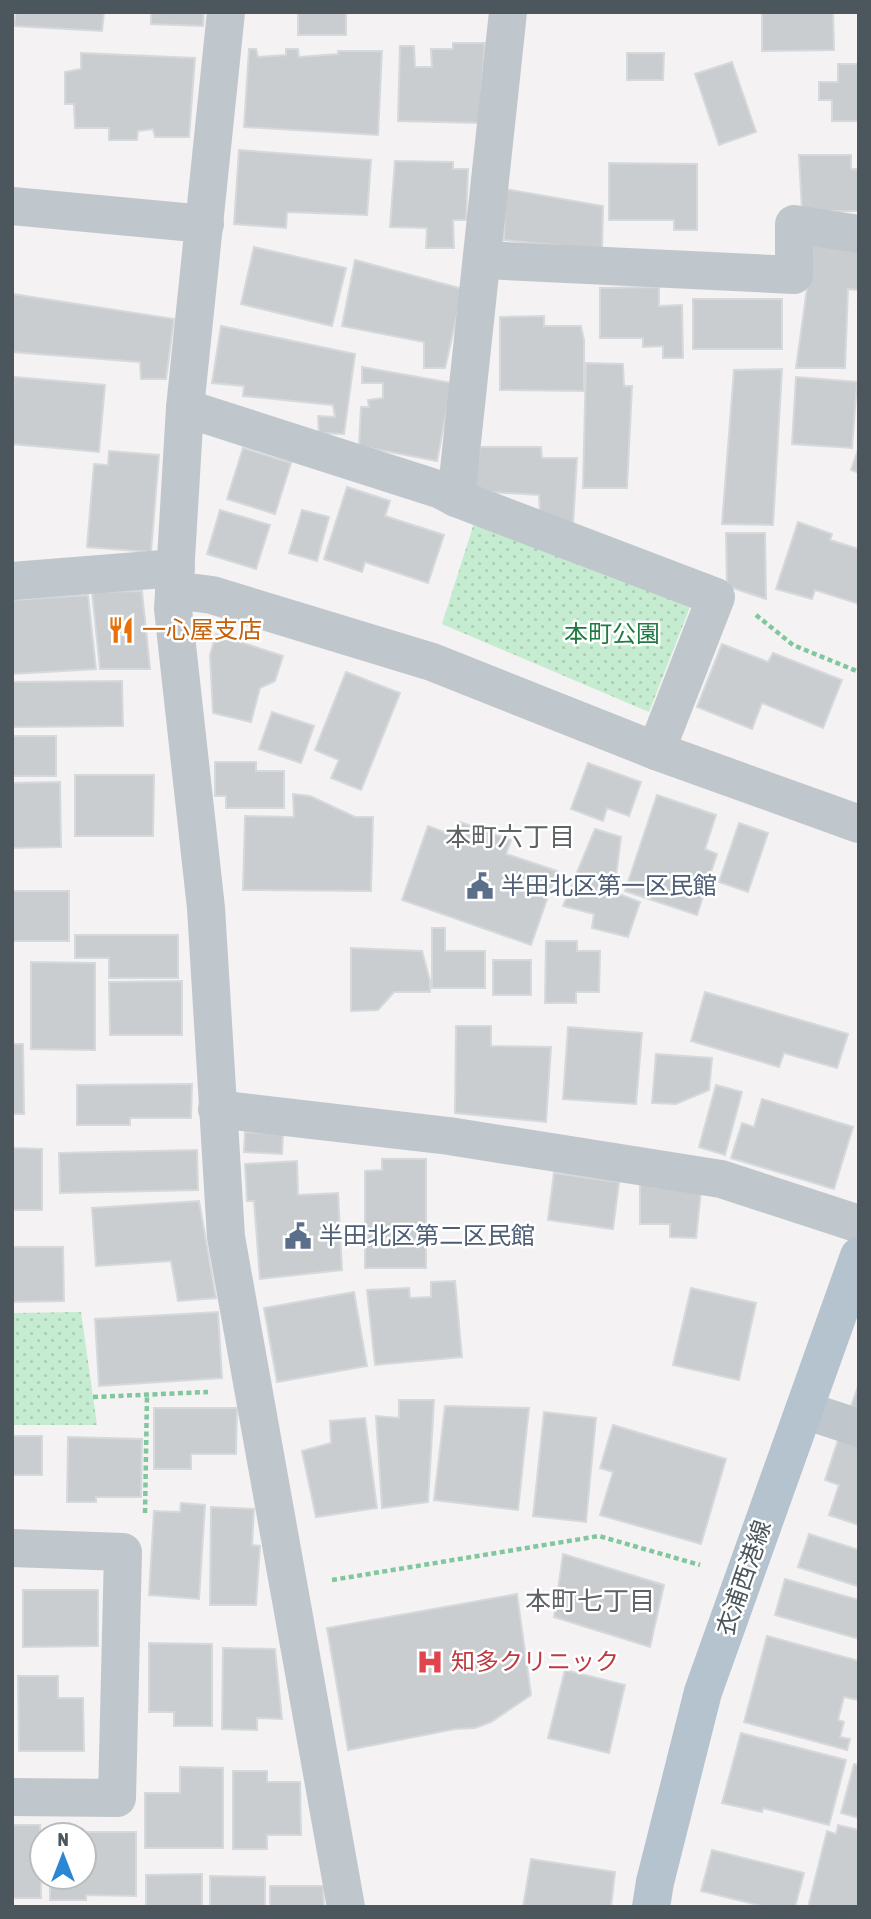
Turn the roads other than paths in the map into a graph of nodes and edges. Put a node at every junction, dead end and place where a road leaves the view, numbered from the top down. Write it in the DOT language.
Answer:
graph roads {
  1 [pos="226,12"];
  2 [pos="508,12"];
  3 [pos="12,206"];
  4 [pos="205,225"];
  5 [pos="859,234"];
  6 [pos="483,260"];
  7 [pos="185,408"];
  8 [pos="456,498"];
  9 [pos="175,579"];
  10 [pos="12,581"];
  11 [pos="656,751"];
  12 [pos="859,824"];
  13 [pos="217,1108"];
  14 [pos="859,1224"];
  15 [pos="859,1256"];
  16 [pos="804,1409"];
  17 [pos="859,1428"];
  18 [pos="12,1548"];
  19 [pos="12,1797"];
  20 [pos="346,1907"];
  21 [pos="650,1907"];
  1 -- 4 [label="street"];
  2 -- 6 [label="street"];
  3 -- 4 [label="street"];
  4 -- 7 [label="street"];
  5 -- 6 [label="street"];
  6 -- 8 [label="street"];
  7 -- 8 [label="street"];
  7 -- 9 [label="street"];
  8 -- 11 [label="street"];
  9 -- 10 [label="street"];
  9 -- 11 [label="street"];
  9 -- 13 [label="street"];
  11 -- 12 [label="street"];
  13 -- 14 [label="street"];
  13 -- 20 [label="street"];
  15 -- 16 [label="main road, 衣浦西港線"];
  16 -- 17 [label="street"];
  16 -- 21 [label="main road, 衣浦西港線"];
  18 -- 19 [label="street"];
}
